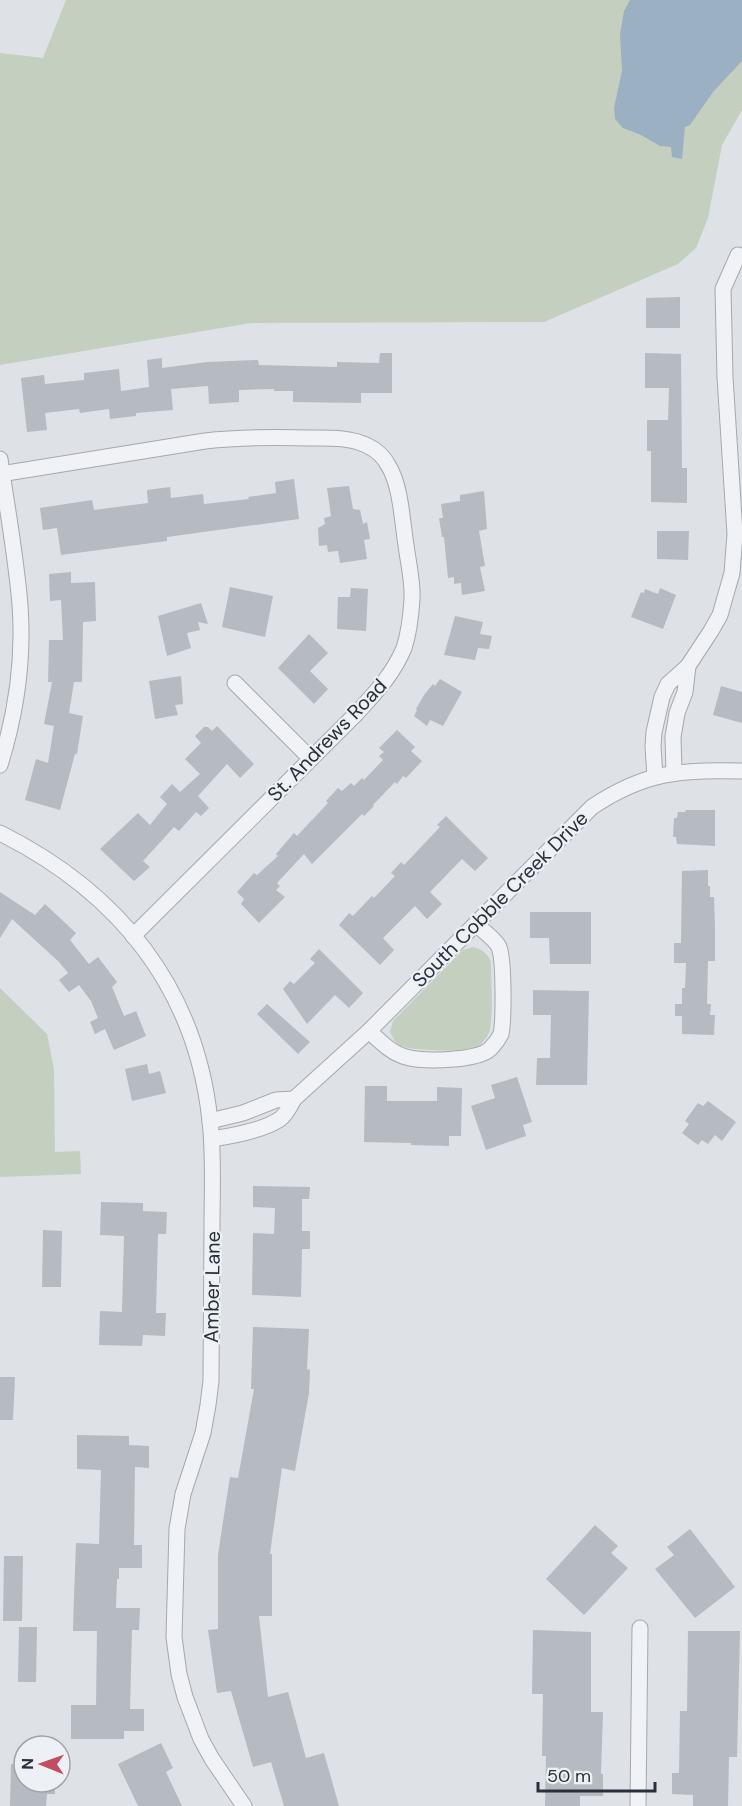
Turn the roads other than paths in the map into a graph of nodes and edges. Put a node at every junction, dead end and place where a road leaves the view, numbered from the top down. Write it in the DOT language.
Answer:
graph roads {
  1 [pos="738,255"];
  2 [pos="1,469"];
  3 [pos="688,666"];
  4 [pos="235,684"];
  5 [pos="311,759"];
  6 [pos="0,765"];
  7 [pos="742,771"];
  8 [pos="674,772"];
  9 [pos="655,777"];
  10 [pos="0,833"];
  11 [pos="476,924"];
  12 [pos="133,936"];
  13 [pos="369,1031"];
  14 [pos="294,1099"];
  15 [pos="210,1121"];
  16 [pos="212,1139"];
  17 [pos="640,1628"];
  18 [pos="244,1806"];
  19 [pos="638,1806"];
  1 -- 3 [label="street"];
  2 -- 5 [label="street, St. Andrews Road"];
  2 -- 6 [label="street"];
  3 -- 8 [label="street"];
  3 -- 9 [label="street"];
  4 -- 5 [label="street"];
  5 -- 12 [label="street, St. Andrews Road"];
  7 -- 8 [label="street, South Cobble Creek Drive"];
  8 -- 9 [label="street, South Cobble Creek Drive"];
  9 -- 11 [label="street, South Cobble Creek Drive"];
  10 -- 12 [label="street, Amber Lane"];
  11 -- 13 [label="street, South Cobble Creek Drive"];
  11 -- 13 [label="street"];
  12 -- 15 [label="street, Amber Lane"];
  13 -- 14 [label="street, South Cobble Creek Drive"];
  14 -- 15 [label="street"];
  14 -- 16 [label="street, South Cobble Creek Drive"];
  15 -- 16 [label="street, Amber Lane"];
  16 -- 18 [label="street, Amber Lane"];
  17 -- 19 [label="street"];
}
